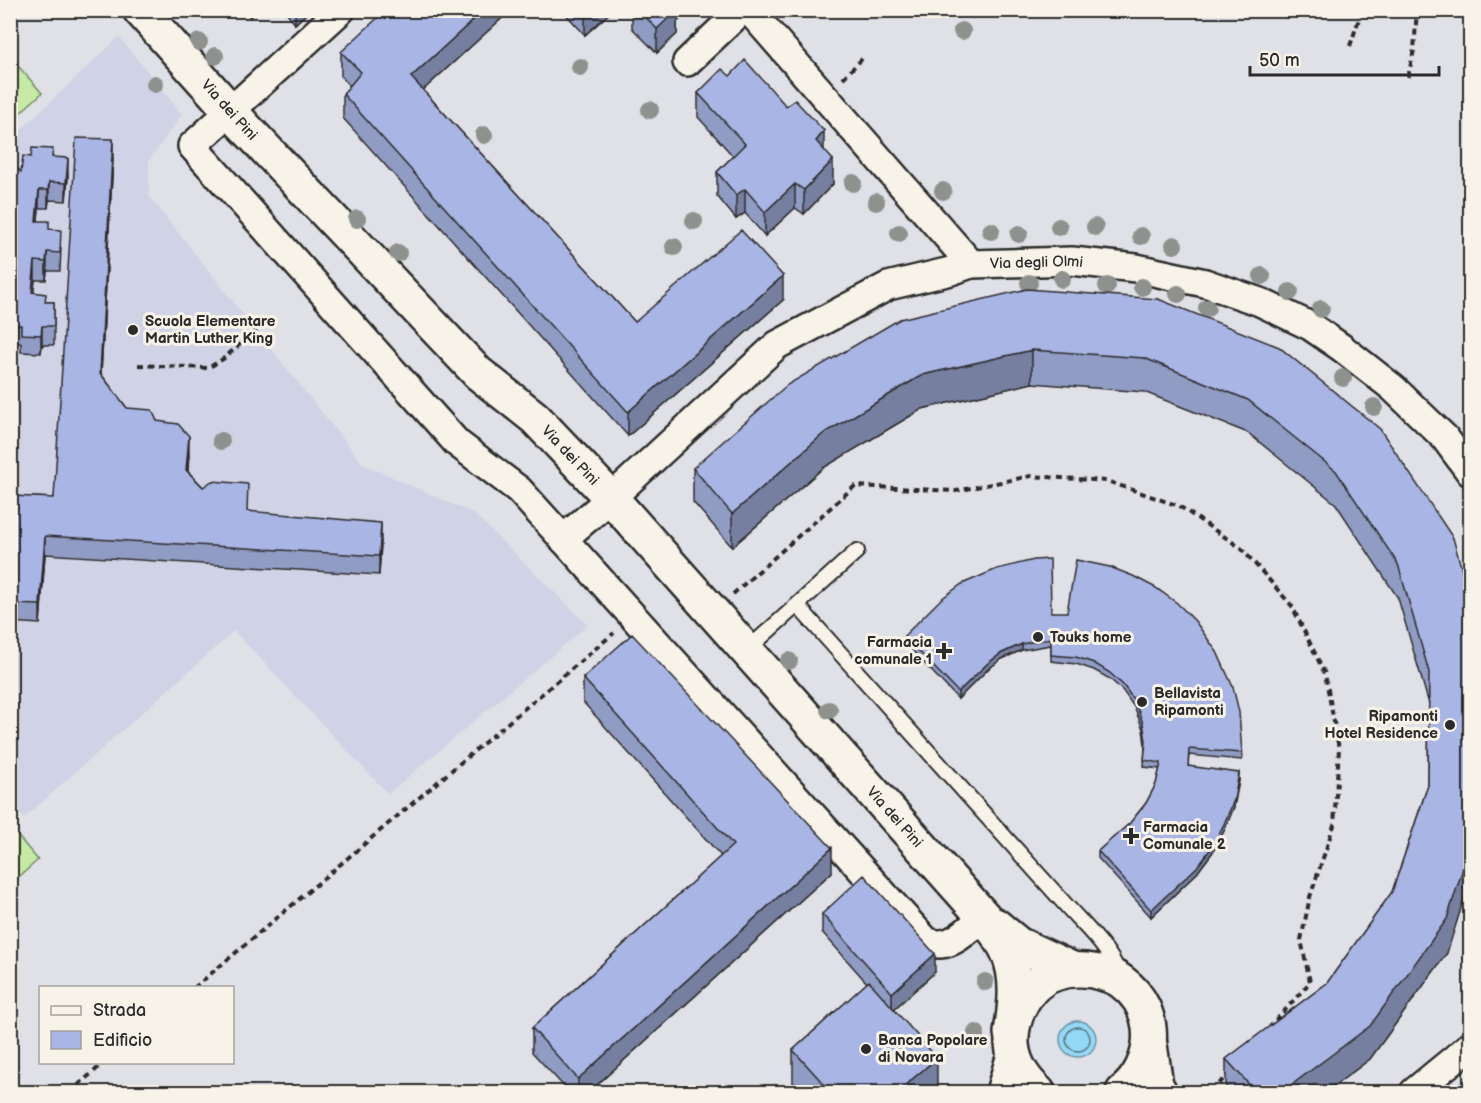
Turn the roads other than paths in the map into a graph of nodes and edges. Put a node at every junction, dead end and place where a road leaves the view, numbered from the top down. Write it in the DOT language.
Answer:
graph roads {
  1 [pos="140,10"];
  2 [pos="341,10"];
  3 [pos="742,10"];
  4 [pos="749,10"];
  5 [pos="687,62"];
  6 [pos="230,111"];
  7 [pos="971,264"];
  8 [pos="1470,472"];
  9 [pos="611,498"];
  10 [pos="563,539"];
  11 [pos="857,551"];
  12 [pos="797,605"];
  13 [pos="747,650"];
  14 [pos="984,917"];
  15 [pos="1072,969"];
  16 [pos="1122,982"];
  17 [pos="1012,1042"];
  18 [pos="1150,1045"];
  19 [pos="1470,1046"];
  20 [pos="1418,1090"];
  21 [pos="1000,1092"];
  22 [pos="1038,1092"];
  23 [pos="1123,1092"];
  24 [pos="1160,1092"];
  1 -- 6 [label="street, Via dei Pini"];
  2 -- 6 [label="street"];
  3 -- 5 [label="street"];
  4 -- 7 [label="street"];
  6 -- 9 [label="street, Via dei Pini"];
  6 -- 10 [label="street"];
  7 -- 8 [label="street, Via degli Olmi"];
  7 -- 9 [label="street, Via degli Olmi"];
  9 -- 10 [label="street, Via degli Olmi"];
  9 -- 13 [label="street, Via dei Pini"];
  10 -- 14 [label="street"];
  11 -- 12 [label="lane"];
  12 -- 13 [label="lane"];
  12 -- 16 [label="lane"];
  13 -- 14 [label="street, Via dei Pini"];
  14 -- 15 [label="street, Via dei Pini"];
  14 -- 17 [label="street, Via dei Pini"];
  15 -- 16 [label="street"];
  15 -- 17 [label="street"];
  16 -- 18 [label="street"];
  17 -- 21 [label="street"];
  17 -- 22 [label="street"];
  18 -- 23 [label="street"];
  18 -- 24 [label="street"];
  19 -- 20 [label="street"];
}
